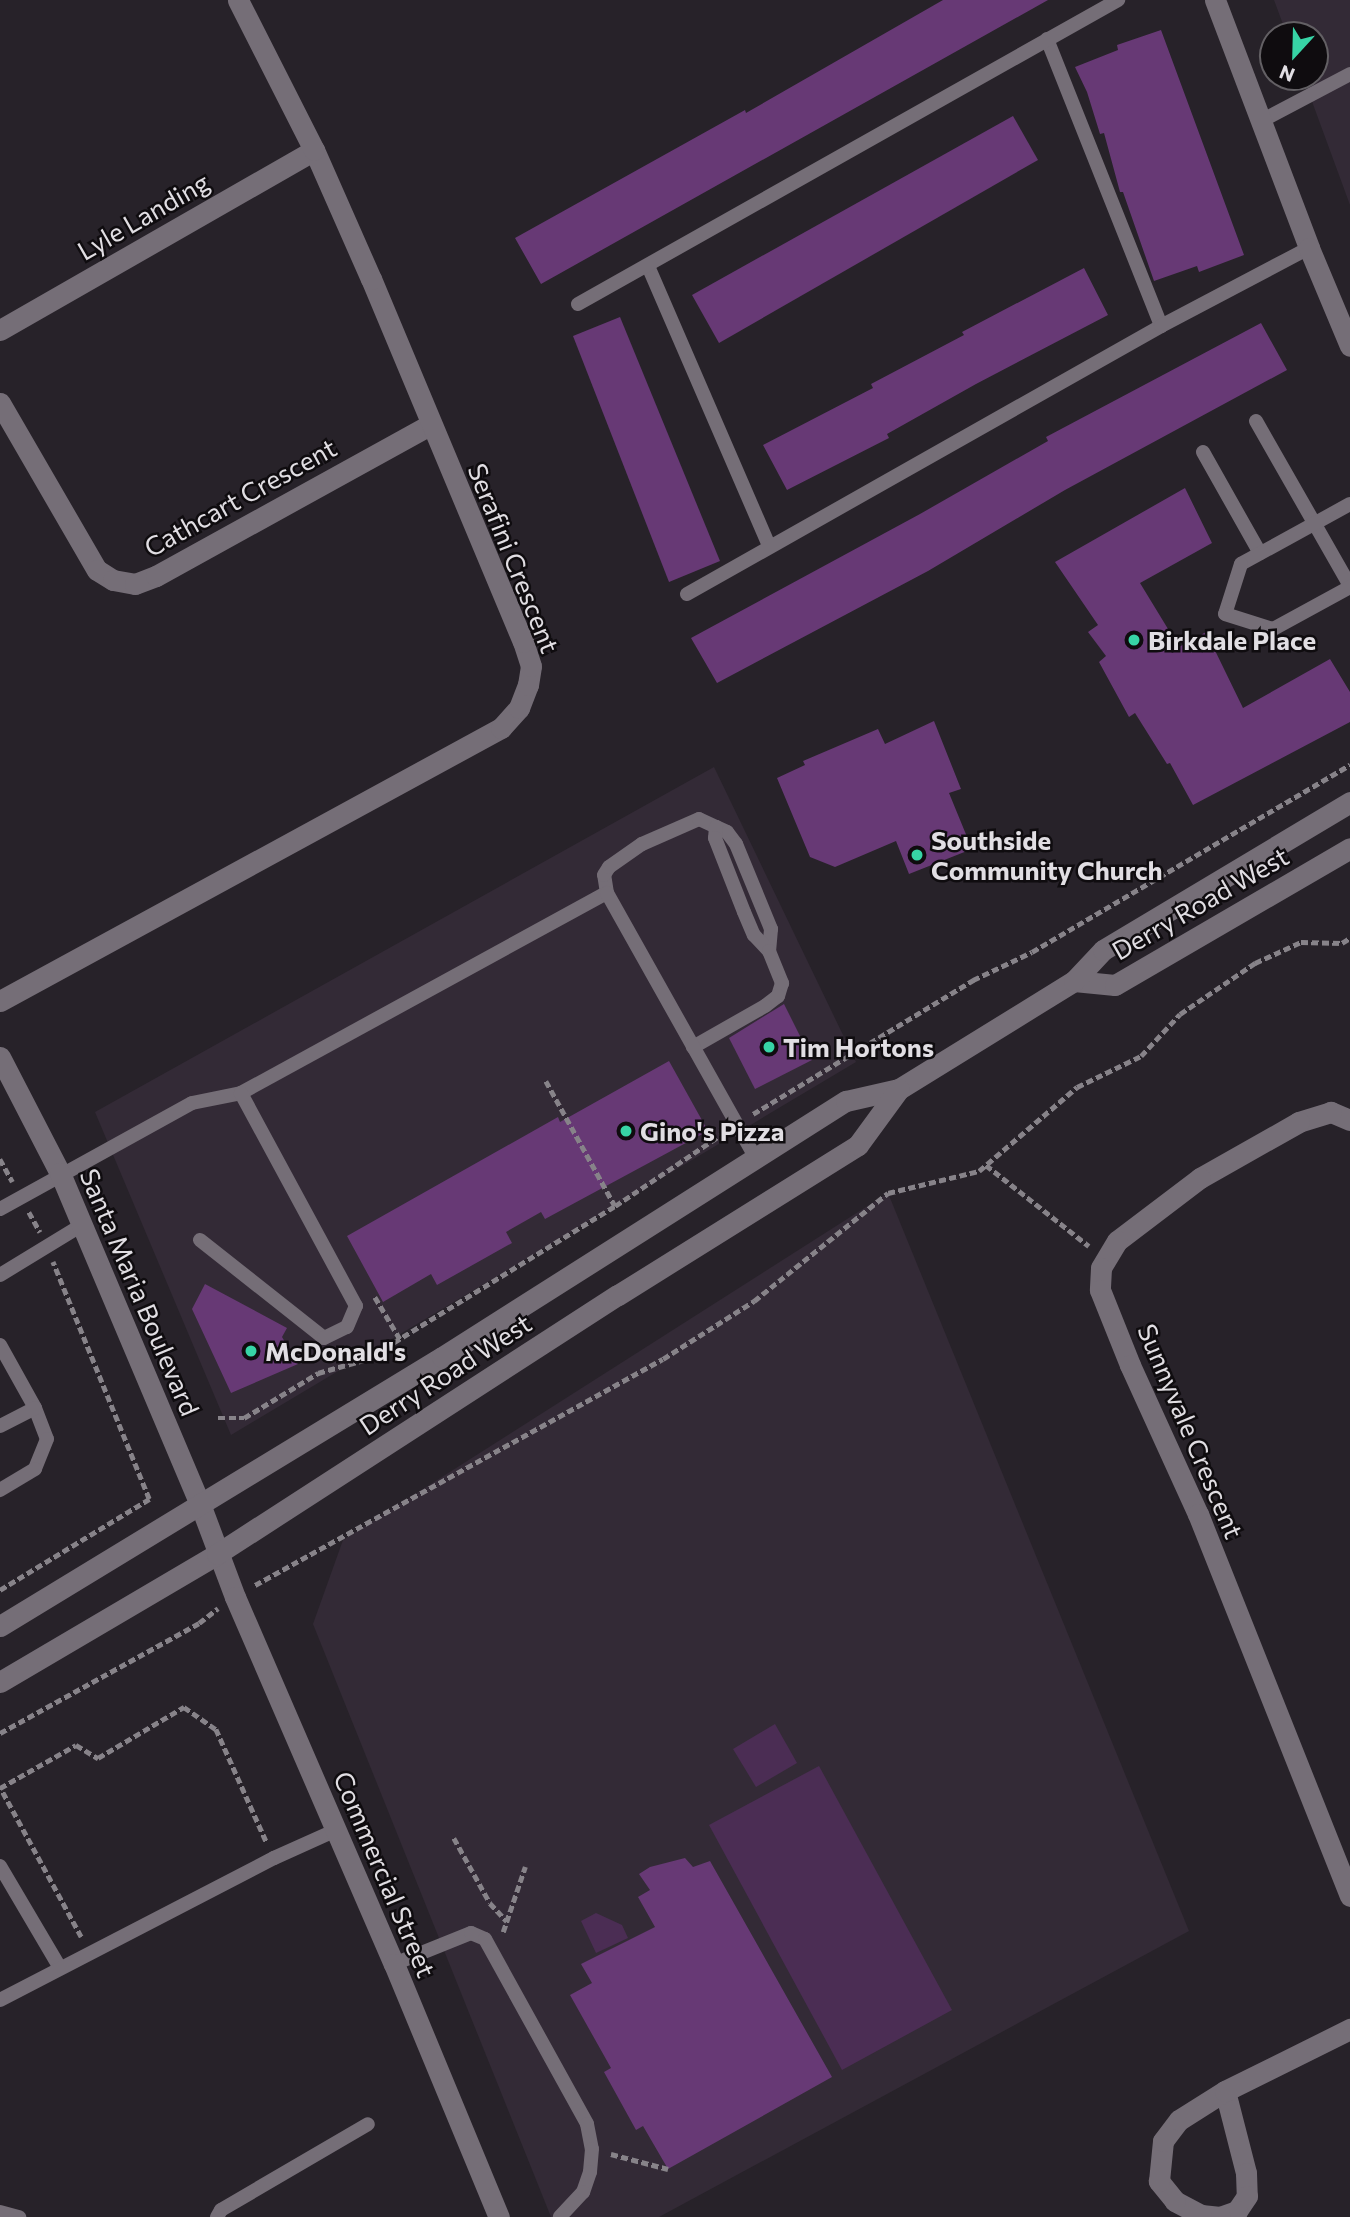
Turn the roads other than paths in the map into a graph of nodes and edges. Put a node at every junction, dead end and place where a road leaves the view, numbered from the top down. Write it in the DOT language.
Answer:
graph roads {
  1 [pos="238,0"];
  2 [pos="1118,0"];
  3 [pos="1215,0"];
  4 [pos="1047,39"];
  5 [pos="1350,74"];
  6 [pos="1261,121"];
  7 [pos="314,150"];
  8 [pos="1309,248"];
  9 [pos="648,265"];
  10 [pos="578,304"];
  11 [pos="1161,326"];
  12 [pos="0,330"];
  13 [pos="1350,346"];
  14 [pos="0,403"];
  15 [pos="1256,421"];
  16 [pos="430,425"];
  17 [pos="1203,452"];
  18 [pos="1350,504"];
  19 [pos="1316,523"];
  20 [pos="769,547"];
  21 [pos="1260,553"];
  22 [pos="1350,586"];
  23 [pos="687,594"];
  24 [pos="1350,802"];
  25 [pos="1350,848"];
  26 [pos="607,893"];
  27 [pos="1074,981"];
  28 [pos="0,1001"];
  29 [pos="693,1047"];
  30 [pos="0,1057"];
  31 [pos="899,1089"];
  32 [pos="241,1093"];
  33 [pos="1350,1120"];
  34 [pos="755,1158"];
  35 [pos="60,1173"];
  36 [pos="0,1209"];
  37 [pos="82,1225"];
  38 [pos="200,1240"];
  39 [pos="0,1275"];
  40 [pos="0,1345"];
  41 [pos="35,1408"];
  42 [pos="0,1426"];
  43 [pos="0,1490"];
  44 [pos="200,1504"];
  45 [pos="217,1554"];
  46 [pos="0,1626"];
  47 [pos="0,1682"];
  48 [pos="336,1830"];
  49 [pos="0,1866"];
  50 [pos="1350,1896"];
  51 [pos="394,1964"];
  52 [pos="60,1968"];
  53 [pos="0,2000"];
  54 [pos="1350,2029"];
  55 [pos="1225,2091"];
  56 [pos="368,2124"];
  57 [pos="0,2212"];
  58 [pos="19,2217"];
  59 [pos="218,2217"];
  60 [pos="499,2217"];
  61 [pos="561,2217"];
  1 -- 7 [label="street, Serafini Crescent"];
  2 -- 4 [label="lane"];
  3 -- 6 [label="street"];
  4 -- 9 [label="lane"];
  4 -- 11 [label="lane"];
  5 -- 6 [label="lane"];
  6 -- 8 [label="street"];
  7 -- 12 [label="street, Lyle Landing"];
  7 -- 16 [label="street, Serafini Crescent"];
  8 -- 11 [label="lane"];
  8 -- 13 [label="street"];
  9 -- 10 [label="lane"];
  9 -- 20 [label="lane"];
  11 -- 20 [label="lane"];
  14 -- 16 [label="street, Cathcart Crescent"];
  15 -- 19 [label="lane"];
  16 -- 28 [label="street, Serafini Crescent"];
  17 -- 21 [label="lane"];
  18 -- 19 [label="lane"];
  19 -- 21 [label="lane"];
  19 -- 22 [label="lane"];
  20 -- 23 [label="lane"];
  21 -- 22 [label="lane"];
  24 -- 27 [label="street, Derry Road West"];
  25 -- 27 [label="street, Derry Road West"];
  26 -- 29 [label="lane"];
  26 -- 29 [label="lane"];
  26 -- 32 [label="lane"];
  27 -- 31 [label="street, Derry Road West"];
  29 -- 34 [label="lane"];
  30 -- 35 [label="street, Santa Maria Boulevard"];
  31 -- 34 [label="street, Derry Road West"];
  31 -- 45 [label="street, Derry Road West"];
  32 -- 35 [label="lane"];
  32 -- 38 [label="lane"];
  33 -- 50 [label="street, Sunnyvale Crescent"];
  34 -- 44 [label="street, Derry Road West"];
  35 -- 36 [label="lane"];
  35 -- 37 [label="street, Santa Maria Boulevard"];
  37 -- 39 [label="lane"];
  37 -- 44 [label="street, Santa Maria Boulevard"];
  40 -- 41 [label="lane"];
  41 -- 42 [label="lane"];
  41 -- 43 [label="lane"];
  44 -- 45 [label="street, Santa Maria Boulevard"];
  44 -- 46 [label="street, Derry Road West"];
  45 -- 47 [label="street, Derry Road West"];
  45 -- 48 [label="street, Commercial Street"];
  48 -- 51 [label="street, Commercial Street"];
  48 -- 52 [label="lane"];
  49 -- 52 [label="lane"];
  51 -- 60 [label="street, Commercial Street"];
  51 -- 61 [label="lane"];
  52 -- 53 [label="lane"];
  54 -- 55 [label="street"];
  55 -- 55 [label="street"];
  56 -- 59 [label="lane"];
  57 -- 58 [label="lane"];
}
